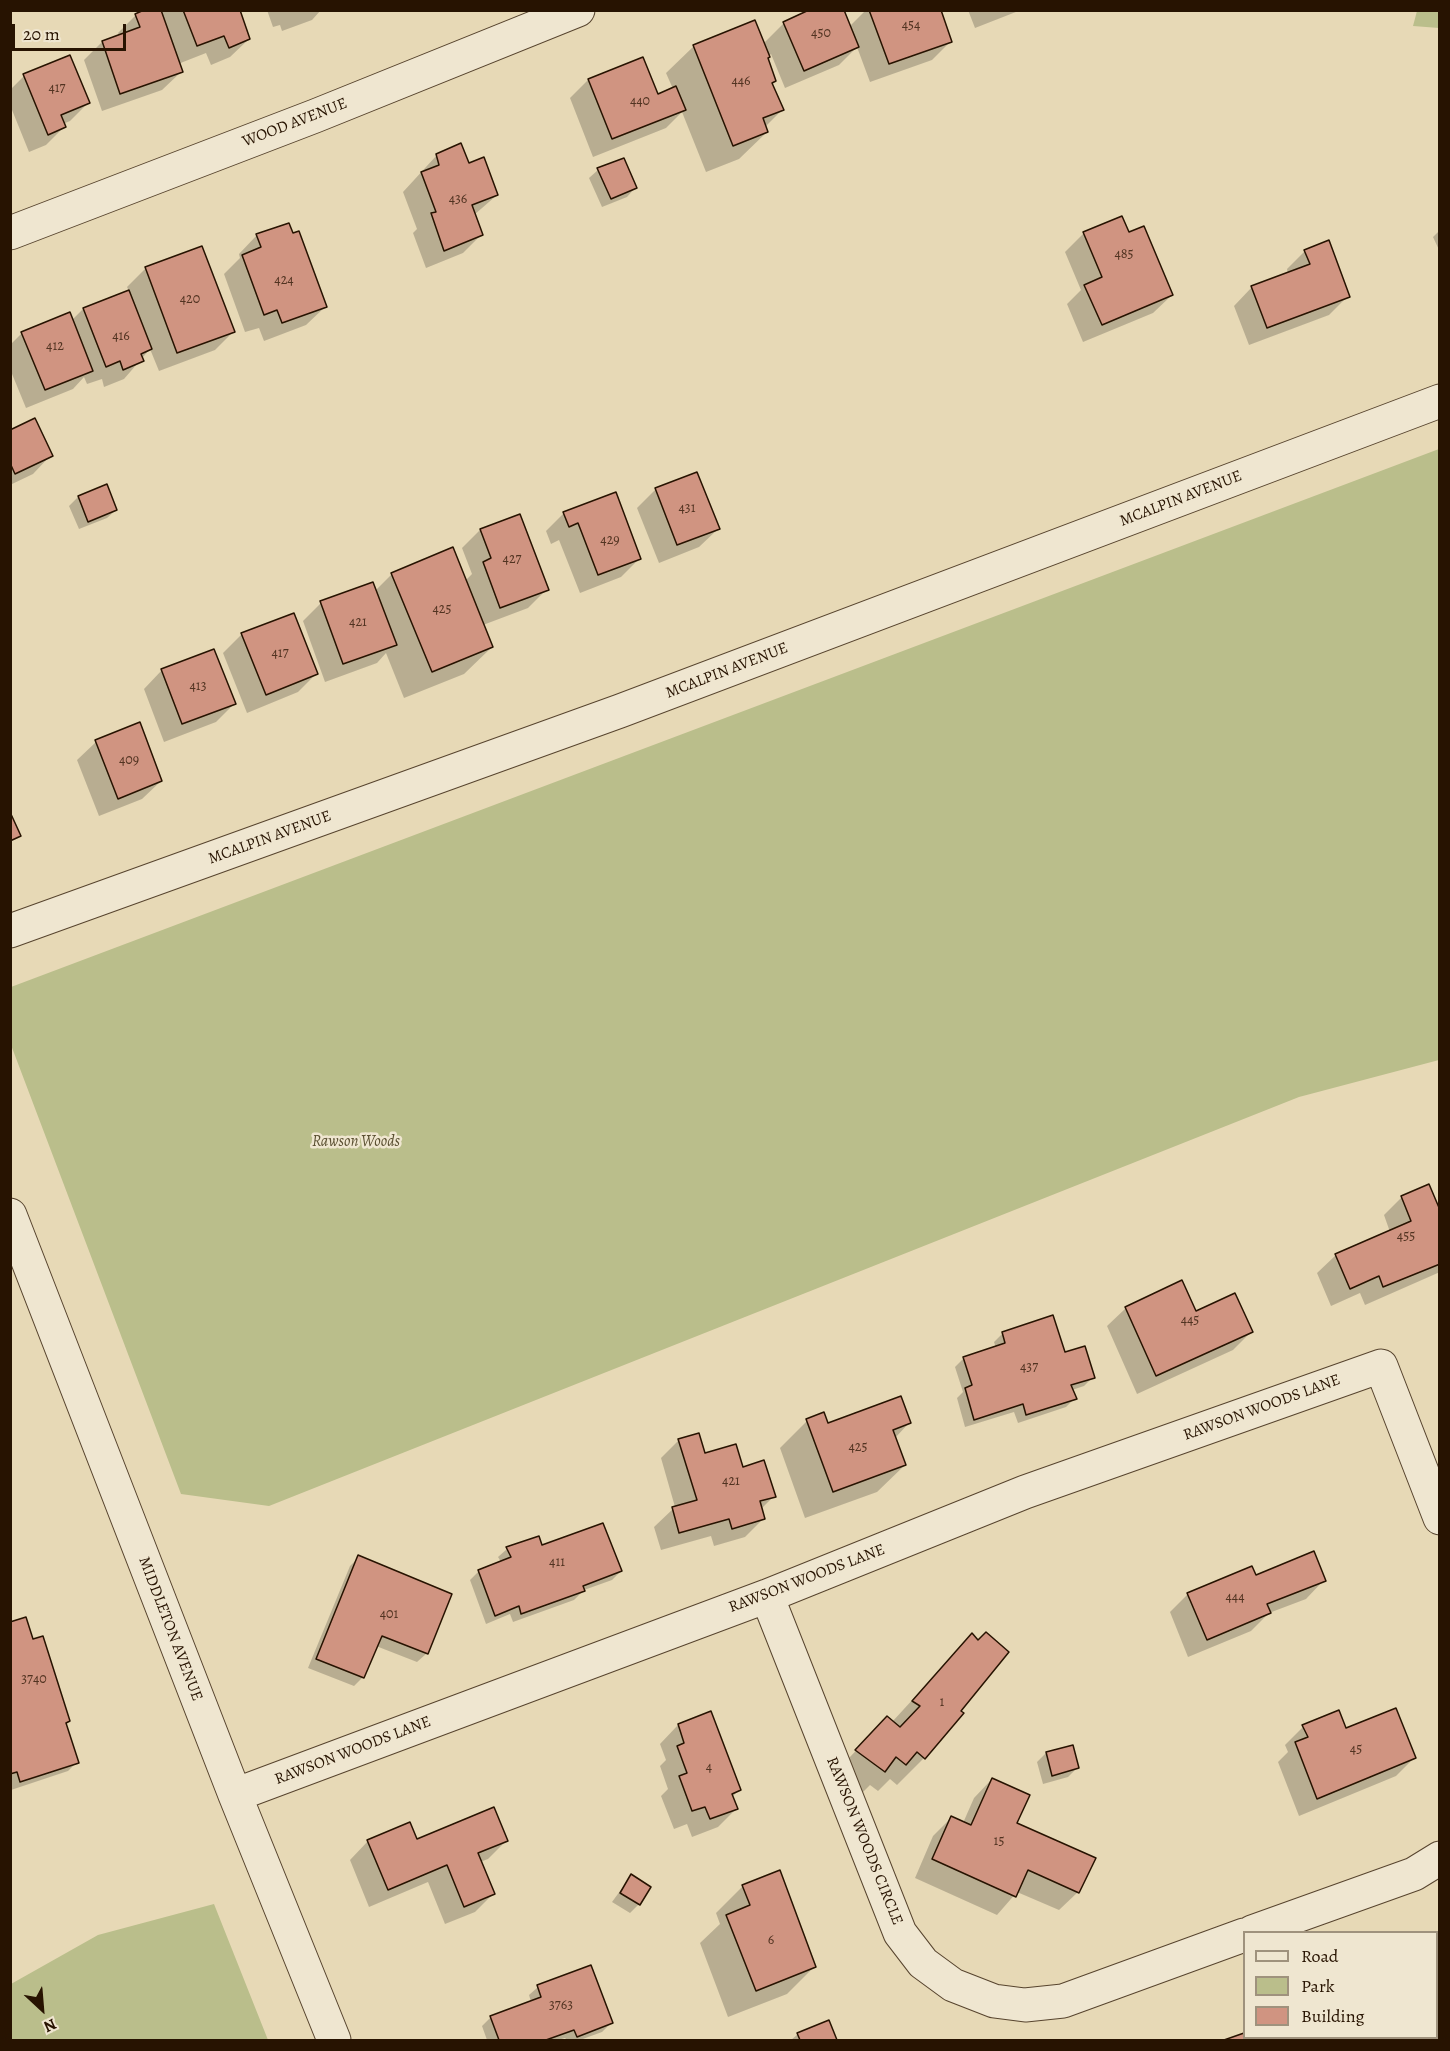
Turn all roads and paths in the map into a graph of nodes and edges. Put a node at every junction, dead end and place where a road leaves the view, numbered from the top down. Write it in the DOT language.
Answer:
graph roads {
  1 [pos="578,10"];
  2 [pos="10,233"];
  3 [pos="1440,401"];
  4 [pos="10,932"];
  5 [pos="10,1215"];
  6 [pos="1440,1518"];
  7 [pos="767,1596"];
  8 [pos="235,1795"];
  9 [pos="1440,1858"];
  10 [pos="1255,1931"];
  11 [pos="1243,1936"];
  12 [pos="334,2040"];
  1 -- 2 [label="street, WOOD AVENUE"];
  3 -- 4 [label="street, MCALPIN AVENUE"];
  5 -- 8 [label="street, MIDDLETON AVENUE"];
  6 -- 7 [label="street, RAWSON WOODS LANE"];
  7 -- 8 [label="street, RAWSON WOODS LANE"];
  7 -- 11 [label="street, RAWSON WOODS CIRCLE"];
  8 -- 12 [label="street, MIDDLETON AVENUE"];
  9 -- 10 [label="street"];
}
